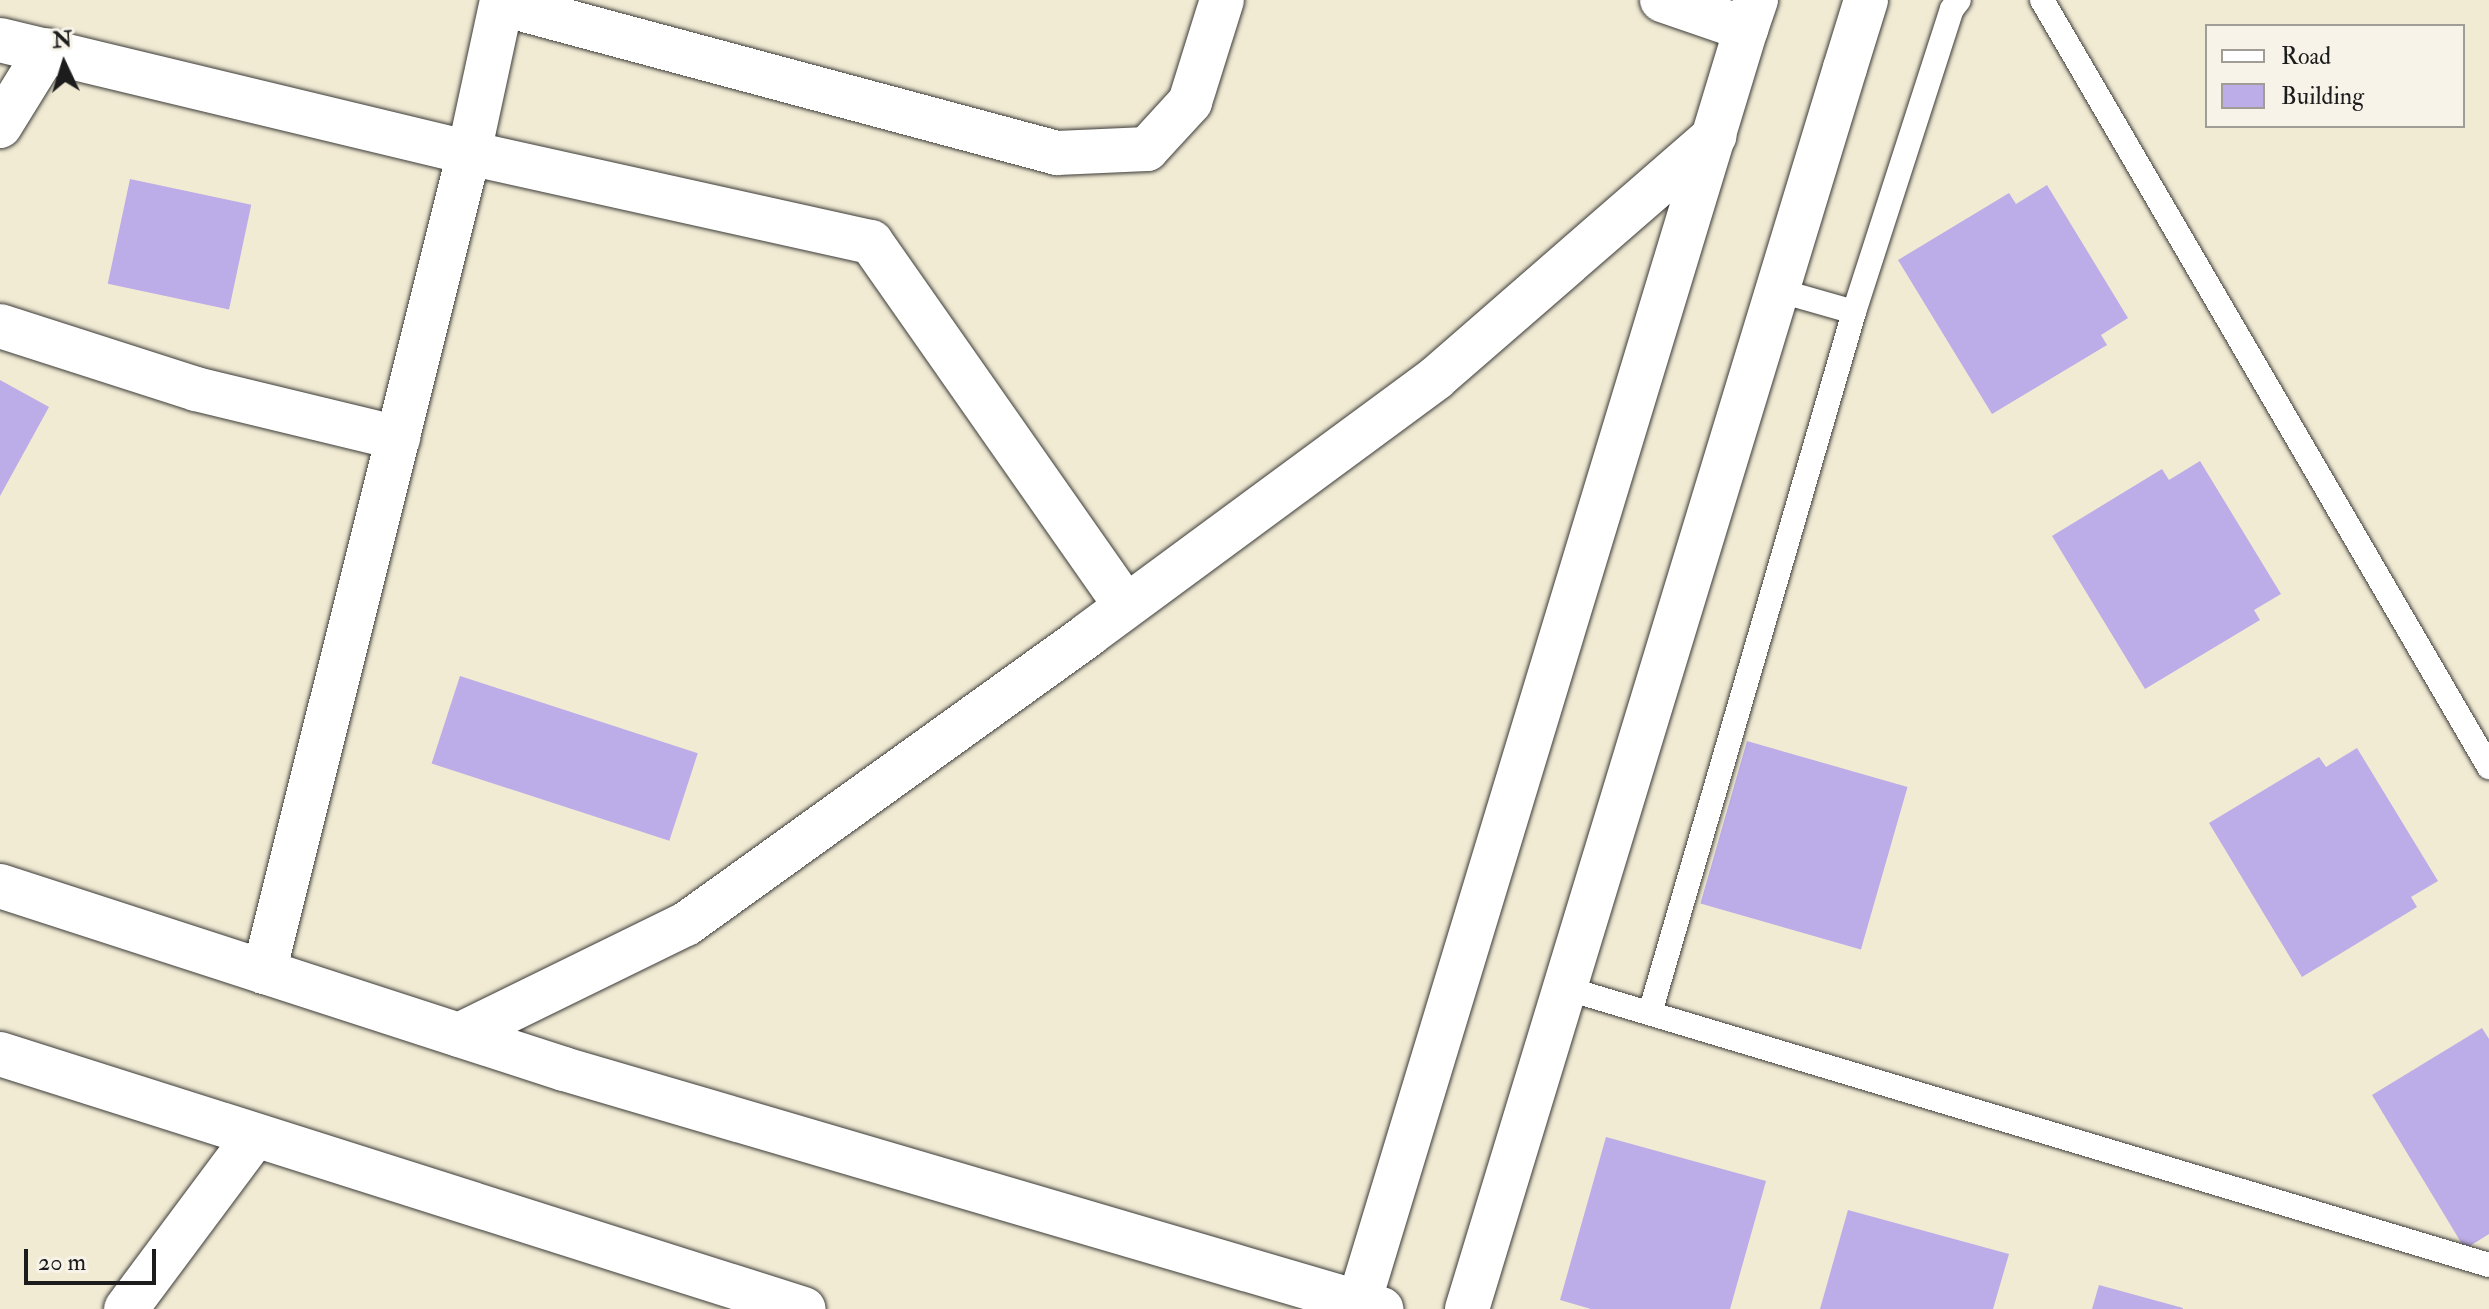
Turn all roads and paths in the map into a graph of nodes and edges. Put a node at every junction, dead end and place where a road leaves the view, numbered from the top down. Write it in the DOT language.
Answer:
graph roads {
  1 [pos="1222,0"];
  2 [pos="1662,0"];
  3 [pos="1866,0"];
  4 [pos="1959,0"];
  5 [pos="2042,0"];
  6 [pos="502,2"];
  7 [pos="1751,14"];
  8 [pos="0,40"];
  9 [pos="47,50"];
  10 [pos="0,126"];
  11 [pos="1714,136"];
  12 [pos="469,153"];
  13 [pos="1777,290"];
  14 [pos="1854,312"];
  15 [pos="0,326"];
  16 [pos="398,438"];
  17 [pos="1126,606"];
  18 [pos="2489,767"];
  19 [pos="0,886"];
  20 [pos="264,972"];
  21 [pos="1565,988"];
  22 [pos="1650,1013"];
  23 [pos="459,1035"];
  24 [pos="0,1054"];
  25 [pos="255,1136"];
  26 [pos="2489,1265"];
  27 [pos="1366,1307"];
  28 [pos="126,1309"];
  29 [pos="804,1309"];
  30 [pos="1467,1309"];
  1 -- 6 [label="street"];
  2 -- 7 [label="street"];
  3 -- 13 [label="street"];
  4 -- 14 [label="lane"];
  5 -- 18 [label="lane"];
  6 -- 12 [label="street"];
  7 -- 11 [label="street"];
  8 -- 9 [label="street"];
  9 -- 10 [label="street"];
  9 -- 12 [label="street"];
  11 -- 17 [label="street"];
  11 -- 27 [label="street"];
  12 -- 16 [label="street"];
  12 -- 17 [label="street"];
  13 -- 14 [label="lane"];
  13 -- 21 [label="street"];
  14 -- 22 [label="lane"];
  15 -- 16 [label="street"];
  16 -- 20 [label="street"];
  17 -- 23 [label="street"];
  19 -- 20 [label="street"];
  20 -- 23 [label="street"];
  21 -- 22 [label="lane"];
  21 -- 30 [label="street"];
  22 -- 26 [label="lane"];
  23 -- 27 [label="street"];
  24 -- 25 [label="street"];
  25 -- 28 [label="street"];
  25 -- 29 [label="street"];
}
